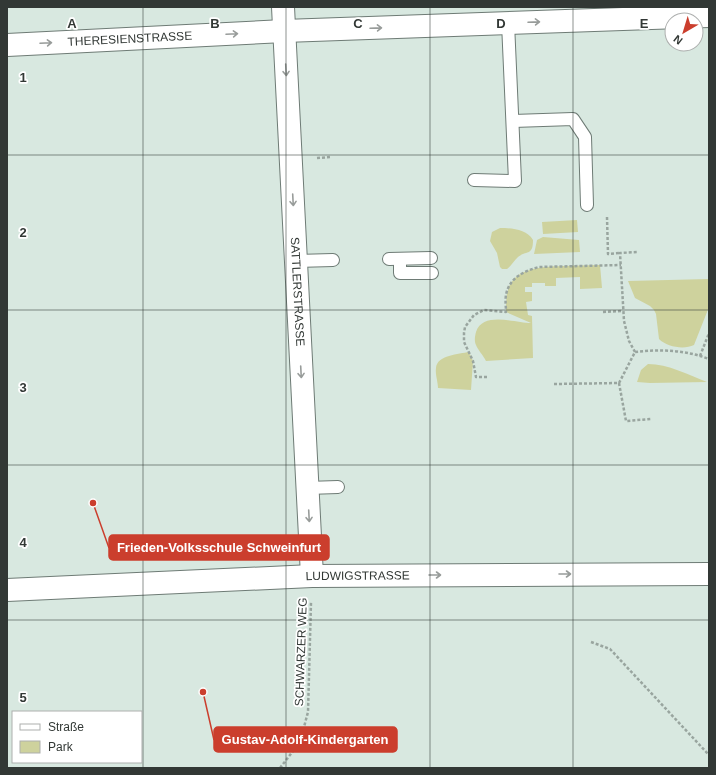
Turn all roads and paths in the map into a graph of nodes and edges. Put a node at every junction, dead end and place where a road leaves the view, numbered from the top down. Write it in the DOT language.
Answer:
graph roads {
  1 [pos="283,7"];
  2 [pos="709,16"];
  3 [pos="508,23"];
  4 [pos="284,31"];
  5 [pos="7,45"];
  6 [pos="513,121"];
  7 [pos="474,180"];
  8 [pos="587,205"];
  9 [pos="607,217"];
  10 [pos="638,252"];
  11 [pos="620,253"];
  12 [pos="431,258"];
  13 [pos="333,260"];
  14 [pos="296,261"];
  15 [pos="621,265"];
  16 [pos="432,273"];
  17 [pos="623,311"];
  18 [pos="603,312"];
  19 [pos="709,334"];
  20 [pos="635,352"];
  21 [pos="700,356"];
  22 [pos="709,360"];
  23 [pos="487,377"];
  24 [pos="619,382"];
  25 [pos="554,384"];
  26 [pos="651,419"];
  27 [pos="338,487"];
  28 [pos="307,488"];
  29 [pos="709,574"];
  30 [pos="312,576"];
  31 [pos="7,590"];
  32 [pos="591,642"];
  33 [pos="709,754"];
  34 [pos="280,768"];
  1 -- 4 [label="street, SATTLERSTRASSE"];
  3 -- 2 [label="street, THERESIENSTRASSE, one-way"];
  4 -- 3 [label="street, THERESIENSTRASSE, one-way"];
  3 -- 6 [label="lane"];
  5 -- 4 [label="street, THERESIENSTRASSE, one-way"];
  4 -- 14 [label="street, SATTLERSTRASSE, one-way"];
  6 -- 7 [label="lane"];
  6 -- 8 [label="lane"];
  9 -- 11 [label="path"];
  10 -- 11 [label="path"];
  11 -- 15 [label="path"];
  12 -- 16 [label="lane"];
  13 -- 14 [label="lane"];
  14 -- 28 [label="street, SATTLERSTRASSE, one-way"];
  15 -- 17 [label="path"];
  15 -- 23 [label="path"];
  17 -- 18 [label="path"];
  17 -- 20 [label="path"];
  19 -- 21 [label="path"];
  20 -- 21 [label="path"];
  20 -- 24 [label="path"];
  21 -- 22 [label="path"];
  24 -- 25 [label="path"];
  24 -- 26 [label="path"];
  27 -- 28 [label="lane"];
  28 -- 30 [label="street, SATTLERSTRASSE, one-way"];
  30 -- 29 [label="street, LUDWIGSTRASSE, one-way"];
  30 -- 31 [label="street, LUDWIGSTRASSE"];
  30 -- 34 [label="path, SCHWARZER WEG"];
  32 -- 33 [label="path"];
}
